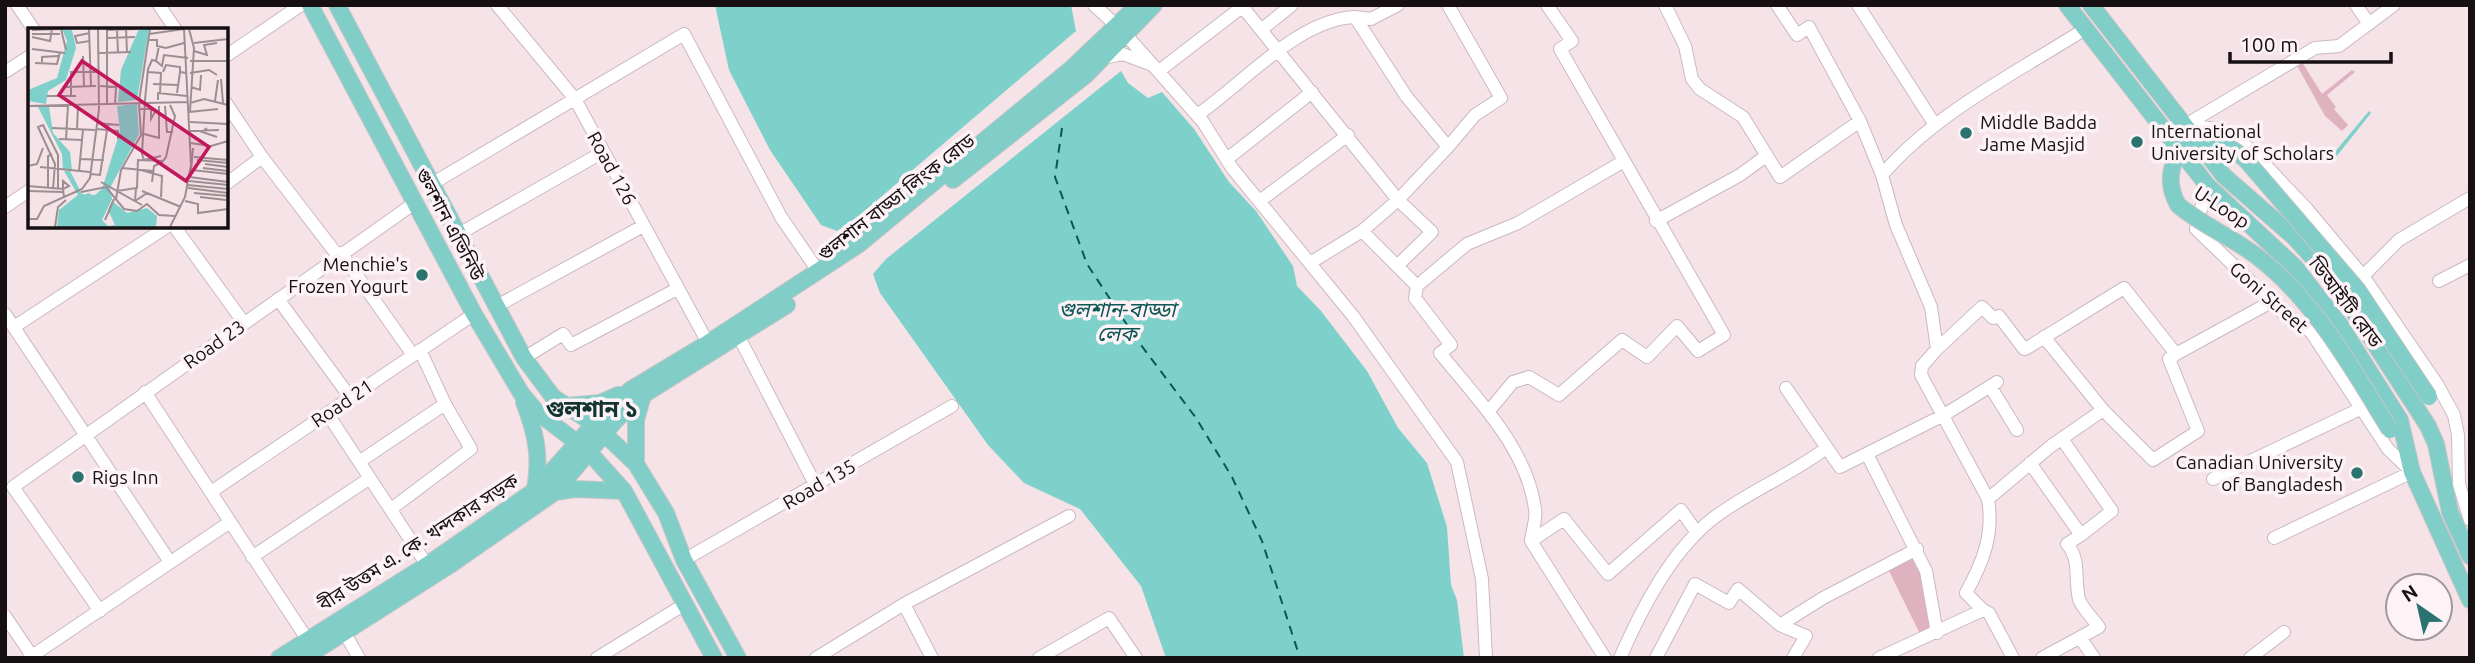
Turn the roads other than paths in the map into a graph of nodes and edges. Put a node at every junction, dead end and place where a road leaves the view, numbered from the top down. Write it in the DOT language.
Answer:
graph roads {
  1 [pos="17,5"];
  2 [pos="159,5"];
  3 [pos="301,5"];
  4 [pos="310,5"];
  5 [pos="337,5"];
  6 [pos="1094,5"];
  7 [pos="1138,5"];
  8 [pos="1154,5"];
  9 [pos="1292,5"];
  10 [pos="1398,5"];
  11 [pos="1448,5"];
  12 [pos="1547,5"];
  13 [pos="1665,5"];
  14 [pos="1777,5"];
  15 [pos="1858,5"];
  16 [pos="2067,5"];
  17 [pos="2091,5"];
  18 [pos="2356,5"];
  19 [pos="2394,5"];
  20 [pos="1242,6"];
  21 [pos="503,7"];
  22 [pos="1355,17"];
  23 [pos="2369,24"];
  24 [pos="33,28"];
  25 [pos="175,28"];
  26 [pos="2085,29"];
  27 [pos="1261,30"];
  28 [pos="1123,32"];
  29 [pos="1279,51"];
  30 [pos="228,55"];
  31 [pos="28,56"];
  32 [pos="1103,58"];
  33 [pos="1157,69"];
  34 [pos="5,72"];
  35 [pos="1312,92"];
  36 [pos="575,99"];
  37 [pos="228,106"];
  38 [pos="1197,115"];
  39 [pos="1860,121"];
  40 [pos="1935,125"];
  41 [pos="2186,129"];
  42 [pos="1348,135"];
  43 [pos="1448,147"];
  44 [pos="603,152"];
  45 [pos="1766,156"];
  46 [pos="262,157"];
  47 [pos="1227,159"];
  48 [pos="1624,161"];
  49 [pos="1882,175"];
  50 [pos="228,182"];
  51 [pos="430,185"];
  52 [pos="2207,185"];
  53 [pos="28,191"];
  54 [pos="2470,198"];
  55 [pos="1261,200"];
  56 [pos="1398,200"];
  57 [pos="416,202"];
  58 [pos="5,207"];
  59 [pos="1656,221"];
  60 [pos="643,226"];
  61 [pos="164,228"];
  62 [pos="175,228"];
  63 [pos="1362,231"];
  64 [pos="457,235"];
  65 [pos="340,255"];
  66 [pos="1310,262"];
  67 [pos="2470,265"];
  68 [pos="1397,266"];
  69 [pos="818,271"];
  70 [pos="2362,276"];
  71 [pos="2439,281"];
  72 [pos="1417,286"];
  73 [pos="677,289"];
  74 [pos="278,299"];
  75 [pos="2272,302"];
  76 [pos="495,307"];
  77 [pos="5,314"];
  78 [pos="474,314"];
  79 [pos="244,323"];
  80 [pos="14,327"];
  81 [pos="738,337"];
  82 [pos="2044,337"];
  83 [pos="708,343"];
  84 [pos="1937,349"];
  85 [pos="417,353"];
  86 [pos="2176,354"];
  87 [pos="524,358"];
  88 [pos="1787,388"];
  89 [pos="145,392"];
  90 [pos="521,393"];
  91 [pos="637,393"];
  92 [pos="350,397"];
  93 [pos="445,404"];
  94 [pos="953,406"];
  95 [pos="566,407"];
  96 [pos="2362,408"];
  97 [pos="2103,410"];
  98 [pos="1488,412"];
  99 [pos="327,413"];
  100 [pos="1944,415"];
  101 [pos="599,429"];
  102 [pos="2017,430"];
  103 [pos="85,434"];
  104 [pos="2062,439"];
  105 [pos="2436,444"];
  106 [pos="583,447"];
  107 [pos="1825,449"];
  108 [pos="2405,452"];
  109 [pos="1867,454"];
  110 [pos="359,462"];
  111 [pos="2030,463"];
  112 [pos="636,464"];
  113 [pos="2464,467"];
  114 [pos="2412,472"];
  115 [pos="370,478"];
  116 [pos="2213,479"];
  117 [pos="9,486"];
  118 [pos="816,486"];
  119 [pos="534,491"];
  120 [pos="624,491"];
  121 [pos="211,492"];
  122 [pos="555,492"];
  123 [pos="1988,499"];
  124 [pos="391,509"];
  125 [pos="1069,516"];
  126 [pos="230,522"];
  127 [pos="2470,523"];
  128 [pos="1697,533"];
  129 [pos="2081,535"];
  130 [pos="2274,538"];
  131 [pos="1531,541"];
  132 [pos="1917,549"];
  133 [pos="2467,549"];
  134 [pos="253,557"];
  135 [pos="684,560"];
  136 [pos="170,562"];
  137 [pos="427,565"];
  138 [pos="2470,600"];
  139 [pos="685,604"];
  140 [pos="904,604"];
  141 [pos="1983,610"];
  142 [pos="100,611"];
  143 [pos="5,616"];
  144 [pos="1780,625"];
  145 [pos="344,632"];
  146 [pos="2284,632"];
  147 [pos="1937,633"];
  148 [pos="307,639"];
  149 [pos="2081,639"];
  150 [pos="31,657"];
  151 [pos="279,658"];
  152 [pos="304,658"];
  153 [pos="359,658"];
  154 [pos="597,658"];
  155 [pos="714,658"];
  156 [pos="738,658"];
  157 [pos="816,658"];
  158 [pos="932,658"];
  159 [pos="1039,658"];
  160 [pos="1136,658"];
  161 [pos="1486,658"];
  162 [pos="1605,658"];
  163 [pos="1620,658"];
  164 [pos="1656,658"];
  165 [pos="1793,658"];
  166 [pos="1879,658"];
  167 [pos="2013,658"];
  168 [pos="2042,658"];
  169 [pos="2094,658"];
  170 [pos="2249,658"];
  1 -- 24 [label="street"];
  2 -- 25 [label="street"];
  3 -- 30 [label="street"];
  4 -- 57 [label="main road, গুলশান এভিনিউ"];
  5 -- 51 [label="main road, গুলশান এভিনিউ"];
  6 -- 28 [label="street"];
  7 -- 28 [label="main road, গুলশান বাড্ডা লিংক রোড"];
  8 -- 28 [label="main road, গুলশান বাড্ডা লিংক রোড"];
  9 -- 27 [label="street"];
  10 -- 22 [label="street"];
  11 -- 43 [label="street"];
  12 -- 48 [label="street"];
  13 -- 45 [label="street"];
  14 -- 39 [label="street"];
  15 -- 40 [label="street"];
  16 -- 26 [label="main road, ডিআইটি রোড"];
  17 -- 41 [label="main road, ডিআইটি রোড"];
  18 -- 23 [label="street"];
  19 -- 23 [label="street"];
  20 -- 27 [label="street"];
  20 -- 33 [label="street"];
  21 -- 36 [label="street, Road 126"];
  22 -- 29 [label="street"];
  22 -- 43 [label="street"];
  23 -- 41 [label="street"];
  26 -- 40 [label="street"];
  26 -- 52 [label="main road, ডিআইটি রোড"];
  27 -- 29 [label="street"];
  28 -- 32 [label="main road, গুলশান বাড্ডা লিংক রোড"];
  28 -- 33 [label="street"];
  28 -- 69 [label="main road, গুলশান বাড্ডা লিংক রোড"];
  29 -- 35 [label="street"];
  29 -- 38 [label="street"];
  31 -- 34 [label="street"];
  32 -- 33 [label="street"];
  32 -- 81 [label="main road, গুলশান বাড্ডা লিংক রোড"];
  33 -- 38 [label="street"];
  35 -- 42 [label="street"];
  35 -- 47 [label="street"];
  36 -- 44 [label="street, Road 126"];
  36 -- 51 [label="street"];
  36 -- 69 [label="street"];
  37 -- 46 [label="street"];
  38 -- 47 [label="street"];
  39 -- 45 [label="street"];
  39 -- 49 [label="street"];
  40 -- 49 [label="street"];
  41 -- 70 [label="street"];
  41 -- 105 [label="main road, ডিআইটি রোড"];
  42 -- 55 [label="street"];
  42 -- 56 [label="street"];
  43 -- 56 [label="street"];
  44 -- 60 [label="street, Road 126"];
  44 -- 64 [label="street"];
  45 -- 59 [label="street"];
  46 -- 50 [label="street"];
  46 -- 65 [label="street"];
  47 -- 55 [label="street"];
  48 -- 59 [label="street"];
  48 -- 72 [label="street"];
  49 -- 84 [label="street"];
  51 -- 64 [label="main road, গুলশান এভিনিউ"];
  52 -- 75 [label="street, Goni Street"];
  52 -- 108 [label="main road, ডিআইটি রোড"];
  53 -- 58 [label="street"];
  54 -- 70 [label="street"];
  55 -- 66 [label="street"];
  56 -- 63 [label="street"];
  56 -- 68 [label="street"];
  57 -- 65 [label="street, Road 23"];
  57 -- 78 [label="main road, গুলশান এভিনিউ"];
  59 -- 98 [label="street"];
  60 -- 73 [label="street, Road 126"];
  60 -- 76 [label="street"];
  61 -- 80 [label="street"];
  62 -- 79 [label="street"];
  63 -- 66 [label="street"];
  63 -- 68 [label="street"];
  64 -- 76 [label="main road, গুলশান এভিনিউ"];
  65 -- 74 [label="street, Road 23"];
  65 -- 85 [label="street"];
  66 -- 161 [label="street"];
  67 -- 71 [label="street"];
  68 -- 72 [label="street"];
  69 -- 83 [label="main road, গুলশান বাড্ডা লিংক রোড"];
  70 -- 113 [label="street"];
  72 -- 98 [label="street"];
  73 -- 83 [label="street, Road 126"];
  73 -- 87 [label="street"];
  74 -- 79 [label="street, Road 23"];
  74 -- 92 [label="street"];
  75 -- 86 [label="street"];
  75 -- 96 [label="street, Goni Street"];
  76 -- 87 [label="main road, গুলশান এভিনিউ"];
  77 -- 80 [label="street"];
  78 -- 85 [label="street, Road 21"];
  78 -- 90 [label="main road, গুলশান এভিনিউ"];
  79 -- 89 [label="street, Road 23"];
  80 -- 103 [label="street"];
  81 -- 91 [label="main road, গুলশান বাড্ডা লিংক রোড"];
  81 -- 118 [label="street"];
  82 -- 84 [label="street"];
  82 -- 86 [label="street"];
  82 -- 97 [label="street"];
  83 -- 91 [label="main road, গুলশান বাড্ডা লিংক রোড"];
  84 -- 100 [label="street"];
  85 -- 92 [label="street, Road 21"];
  85 -- 93 [label="street"];
  86 -- 97 [label="street"];
  87 -- 95 [label="main road, গুলশান এভিনিউ"];
  88 -- 107 [label="street"];
  89 -- 103 [label="street, Road 23"];
  89 -- 121 [label="street"];
  90 -- 106 [label="main road, গুলশান এভিনিউ"];
  90 -- 119 [label="main road"];
  91 -- 95 [label="main road"];
  91 -- 101 [label="main road, বীর উত্তম এ. কে. খন্দকার সড়ক"];
  91 -- 112 [label="main road"];
  92 -- 99 [label="street, Road 21"];
  93 -- 110 [label="street"];
  93 -- 124 [label="street"];
  94 -- 118 [label="street, Road 135"];
  95 -- 101 [label="main road, গুলশান এভিনিউ"];
  96 -- 114 [label="street, Goni Street"];
  96 -- 116 [label="street"];
  97 -- 104 [label="street"];
  98 -- 131 [label="street"];
  99 -- 110 [label="street"];
  99 -- 121 [label="street, Road 21"];
  100 -- 102 [label="street"];
  100 -- 109 [label="street"];
  100 -- 123 [label="street"];
  101 -- 106 [label="main road, বীর উত্তম এ. কে. খন্দকার সড়ক"];
  101 -- 112 [label="main road, গুলশান এভিনিউ"];
  103 -- 117 [label="street, Road 23"];
  103 -- 136 [label="street"];
  104 -- 111 [label="street"];
  104 -- 129 [label="street"];
  105 -- 108 [label="main road, U-Loop, bridge"];
  105 -- 133 [label="main road, ডিআইটি রোড"];
  106 -- 119 [label="main road, বীর উত্তম এ. কে. খন্দকার সড়ক"];
  106 -- 120 [label="main road, গুলশান এভিনিউ"];
  106 -- 122 [label="main road, বীর উত্তম এ. কে. খন্দকার সড়ক"];
  107 -- 109 [label="street"];
  107 -- 128 [label="street"];
  108 -- 114 [label="main road, ডিআইটি রোড"];
  109 -- 132 [label="street"];
  110 -- 115 [label="street"];
  111 -- 123 [label="street"];
  111 -- 129 [label="street"];
  112 -- 135 [label="main road, গুলশান এভিনিউ"];
  113 -- 127 [label="street"];
  114 -- 130 [label="street"];
  114 -- 138 [label="main road, ডিআইটি রোড"];
  115 -- 124 [label="street"];
  115 -- 134 [label="street"];
  117 -- 142 [label="street"];
  118 -- 135 [label="street, Road 135"];
  119 -- 137 [label="main road, বীর উত্তম এ. কে. খন্দকার সড়ক"];
  120 -- 122 [label="main road"];
  120 -- 139 [label="main road, গুলশান এভিনিউ"];
  121 -- 126 [label="street"];
  122 -- 145 [label="main road, বীর উত্তম এ. কে. খন্দকার সড়ক"];
  123 -- 141 [label="street"];
  124 -- 137 [label="street"];
  125 -- 140 [label="street"];
  126 -- 134 [label="street"];
  126 -- 136 [label="street"];
  127 -- 133 [label="street"];
  128 -- 131 [label="street"];
  128 -- 163 [label="street"];
  129 -- 149 [label="street"];
  131 -- 162 [label="street"];
  132 -- 144 [label="street"];
  132 -- 147 [label="street"];
  134 -- 148 [label="street"];
  135 -- 156 [label="main road, গুলশান এভিনিউ"];
  136 -- 142 [label="street"];
  137 -- 148 [label="main road, বীর উত্তম এ. কে. খন্দকার সড়ক"];
  139 -- 154 [label="street"];
  139 -- 155 [label="main road, গুলশান এভিনিউ"];
  140 -- 157 [label="street"];
  140 -- 158 [label="street"];
  141 -- 147 [label="street"];
  141 -- 167 [label="street"];
  142 -- 150 [label="street"];
  143 -- 150 [label="street"];
  144 -- 164 [label="street"];
  144 -- 165 [label="street"];
  145 -- 152 [label="main road, বীর উত্তম এ. কে. খন্দকার সড়ক"];
  145 -- 153 [label="street"];
  146 -- 170 [label="street"];
  147 -- 166 [label="street"];
  148 -- 151 [label="main road, বীর উত্তম এ. কে. খন্দকার সড়ক"];
  149 -- 168 [label="street"];
  149 -- 169 [label="street"];
  159 -- 160 [label="street"];
}
